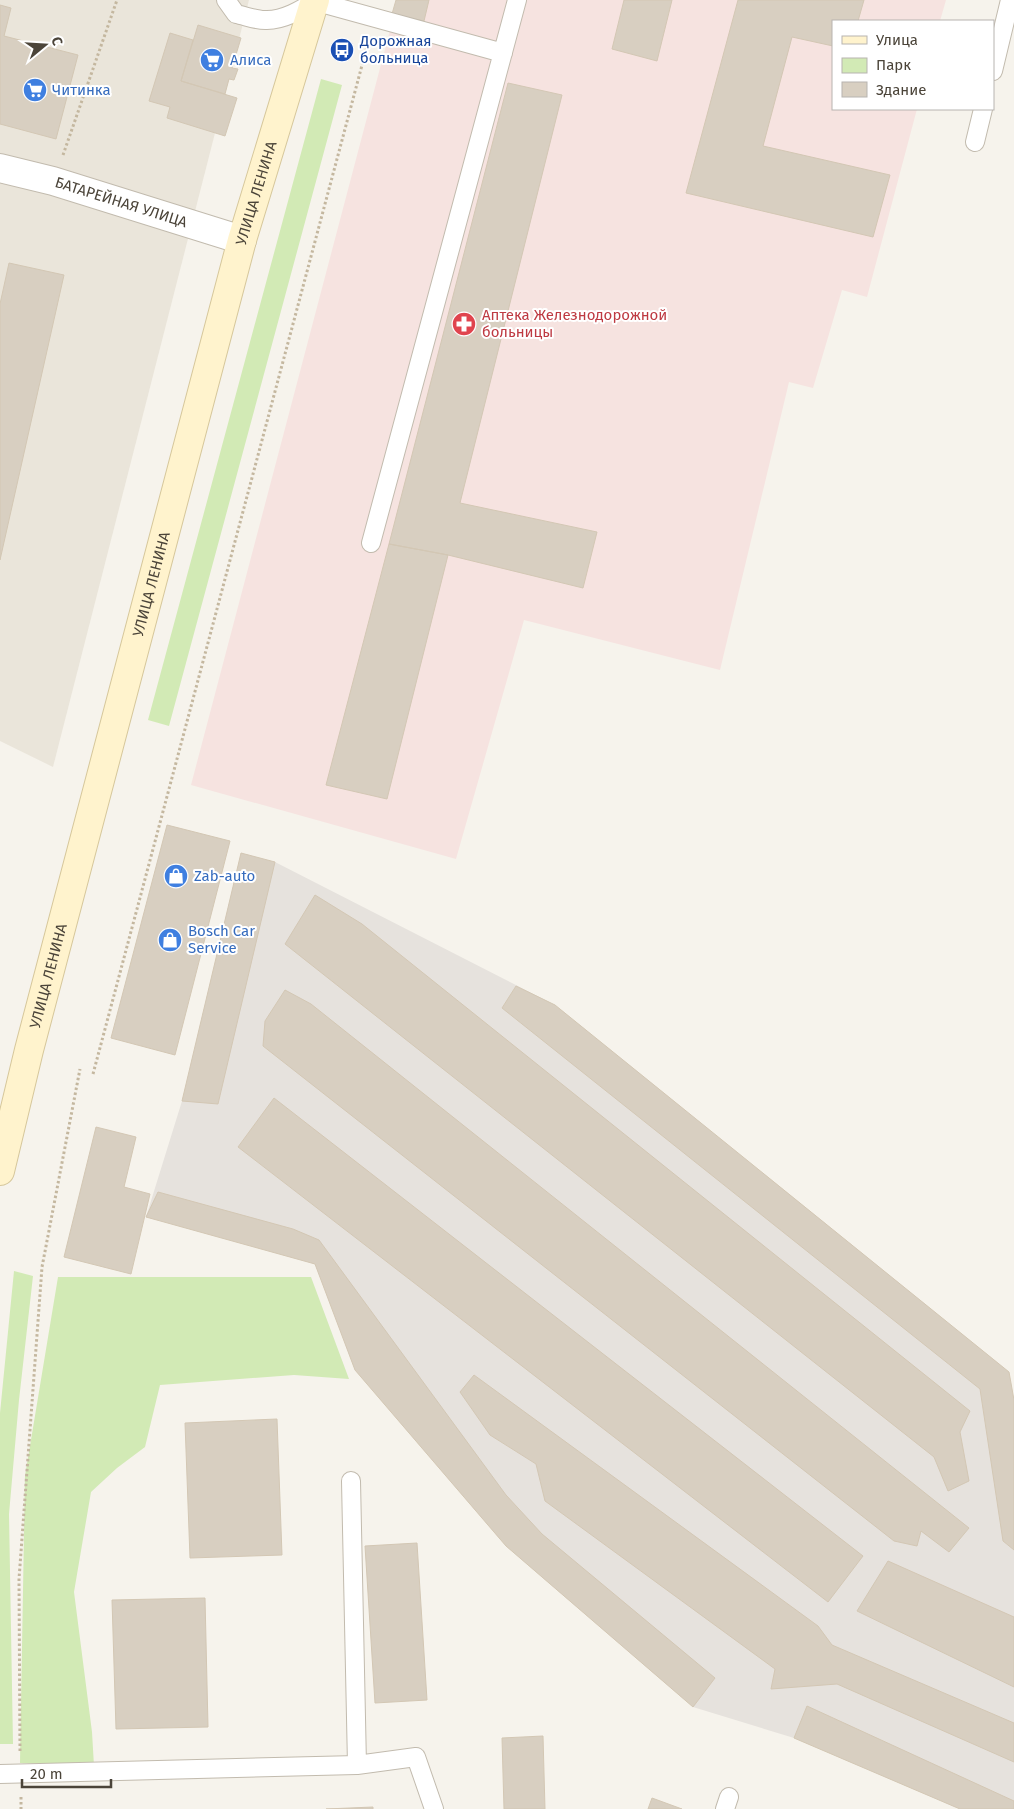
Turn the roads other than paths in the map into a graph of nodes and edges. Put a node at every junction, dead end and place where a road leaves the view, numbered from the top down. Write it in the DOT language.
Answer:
graph roads {
  1 [pos="226,0"];
  2 [pos="314,0"];
  3 [pos="517,0"];
  4 [pos="1010,0"];
  5 [pos="502,53"];
  6 [pos="994,67"];
  7 [pos="983,110"];
  8 [pos="975,142"];
  9 [pos="0,168"];
  10 [pos="242,240"];
  11 [pos="371,543"];
  12 [pos="0,1171"];
  13 [pos="351,1482"];
  14 [pos="357,1765"];
  15 [pos="0,1774"];
  16 [pos="434,1809"];
  1 -- 2 [label="lane"];
  2 -- 5 [label="lane"];
  2 -- 10 [label="main road, УЛИЦА ЛЕНИНА"];
  3 -- 5 [label="lane"];
  4 -- 6 [label="lane"];
  5 -- 11 [label="lane"];
  7 -- 8 [label="lane"];
  9 -- 10 [label="street, БАТАРЕЙНАЯ УЛИЦА"];
  10 -- 12 [label="main road, УЛИЦА ЛЕНИНА"];
  13 -- 14 [label="lane"];
  14 -- 15 [label="lane"];
  14 -- 16 [label="lane"];
}
